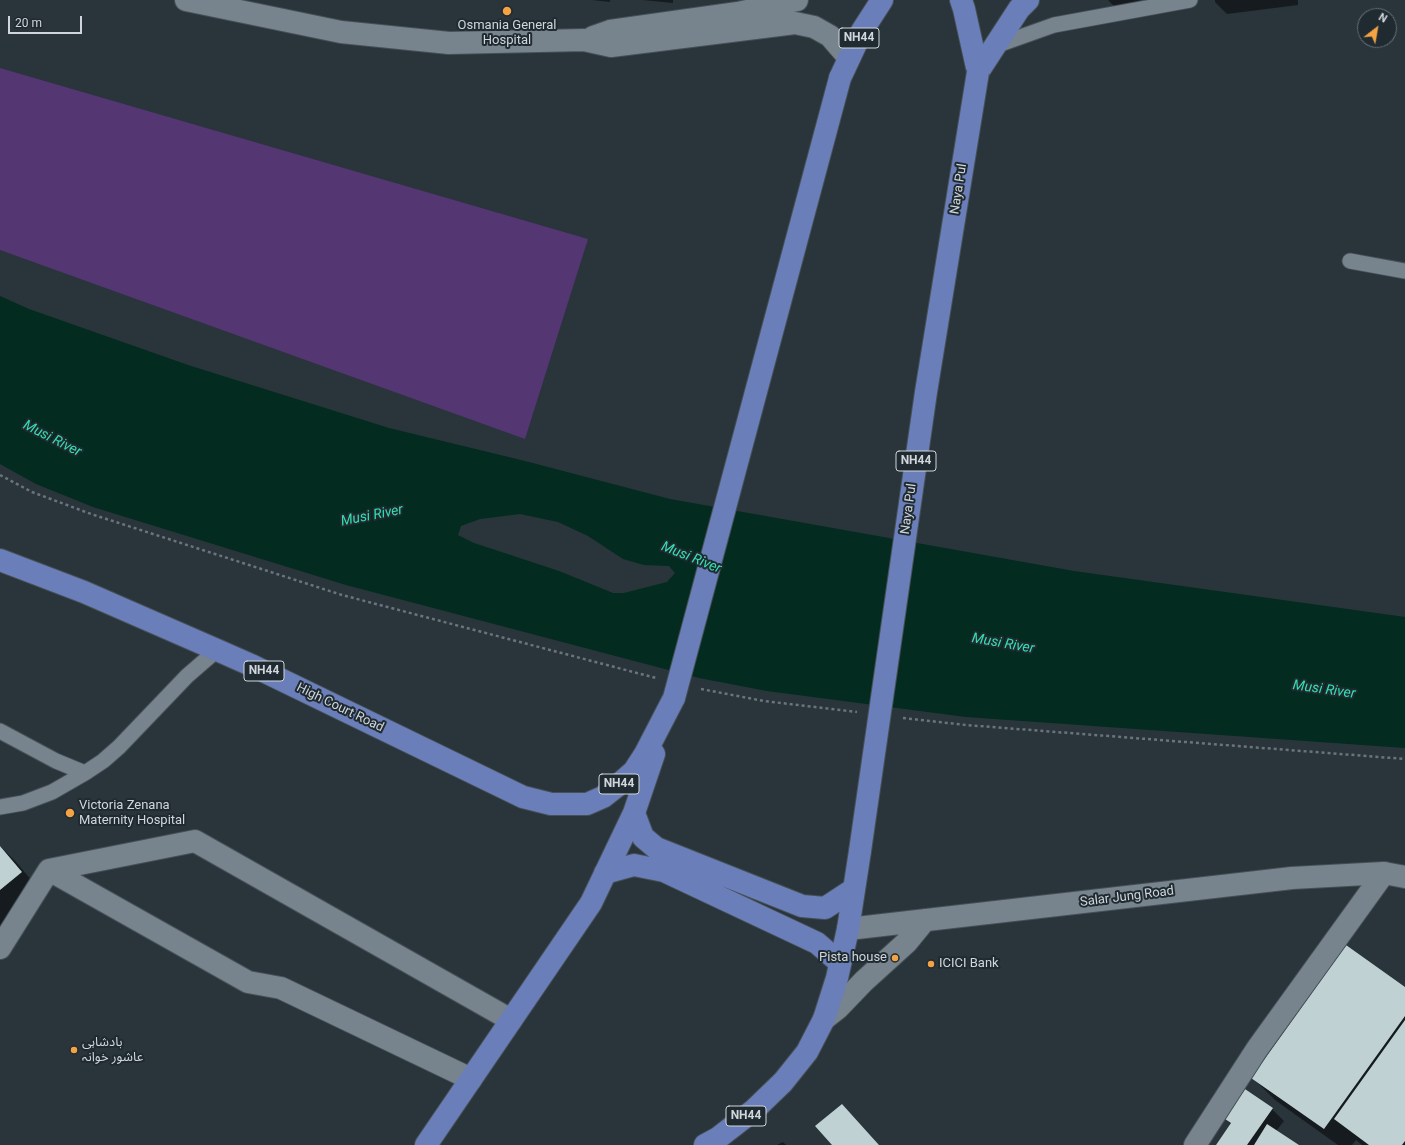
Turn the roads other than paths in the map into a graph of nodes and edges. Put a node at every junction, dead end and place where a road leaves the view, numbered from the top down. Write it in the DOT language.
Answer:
graph roads {
  1 [pos="186,0"];
  2 [pos="798,0"];
  3 [pos="882,0"];
  4 [pos="961,0"];
  5 [pos="1028,0"];
  6 [pos="1190,0"];
  7 [pos="584,40"];
  8 [pos="995,46"];
  9 [pos="849,58"];
  10 [pos="978,72"];
  11 [pos="1350,261"];
  12 [pos="1405,271"];
  13 [pos="0,560"];
  14 [pos="217,650"];
  15 [pos="674,698"];
  16 [pos="0,731"];
  17 [pos="85,773"];
  18 [pos="0,807"];
  19 [pos="634,813"];
  20 [pos="49,870"];
  21 [pos="605,873"];
  22 [pos="1395,875"];
  23 [pos="854,889"];
  24 [pos="926,920"];
  25 [pos="848,929"];
  26 [pos="0,948"];
  27 [pos="840,963"];
  28 [pos="824,1019"];
  29 [pos="511,1020"];
  30 [pos="471,1079"];
  31 [pos="426,1145"];
  32 [pos="705,1145"];
  33 [pos="1195,1145"];
  1 -- 7 [label="main road"];
  2 -- 7 [label="main road"];
  3 -- 9 [label="highway, NH44"];
  4 -- 10 [label="highway, NH44"];
  5 -- 8 [label="highway, NH44"];
  6 -- 8 [label="lane"];
  7 -- 9 [label="main road"];
  8 -- 10 [label="highway, NH44"];
  9 -- 15 [label="highway, NH44, bridge"];
  10 -- 23 [label="highway, Naya Pul / NH44, bridge"];
  11 -- 12 [label="lane"];
  13 -- 14 [label="highway, High Court Road / NH44"];
  14 -- 15 [label="highway, High Court Road / NH44"];
  14 -- 17 [label="lane"];
  15 -- 19 [label="highway"];
  16 -- 17 [label="lane"];
  17 -- 18 [label="lane"];
  19 -- 21 [label="highway, NH44"];
  19 -- 23 [label="highway"];
  20 -- 26 [label="main road"];
  20 -- 29 [label="main road"];
  20 -- 30 [label="main road"];
  21 -- 27 [label="highway"];
  21 -- 29 [label="highway"];
  22 -- 24 [label="main road, Salar Jung Road"];
  22 -- 33 [label="main road"];
  23 -- 25 [label="highway, NH44"];
  24 -- 25 [label="main road, Salar Jung Road"];
  24 -- 28 [label="main road"];
  25 -- 27 [label="highway, NH44"];
  27 -- 28 [label="highway, NH44"];
  28 -- 32 [label="highway, NH44"];
  29 -- 30 [label="highway"];
  30 -- 31 [label="highway"];
}
